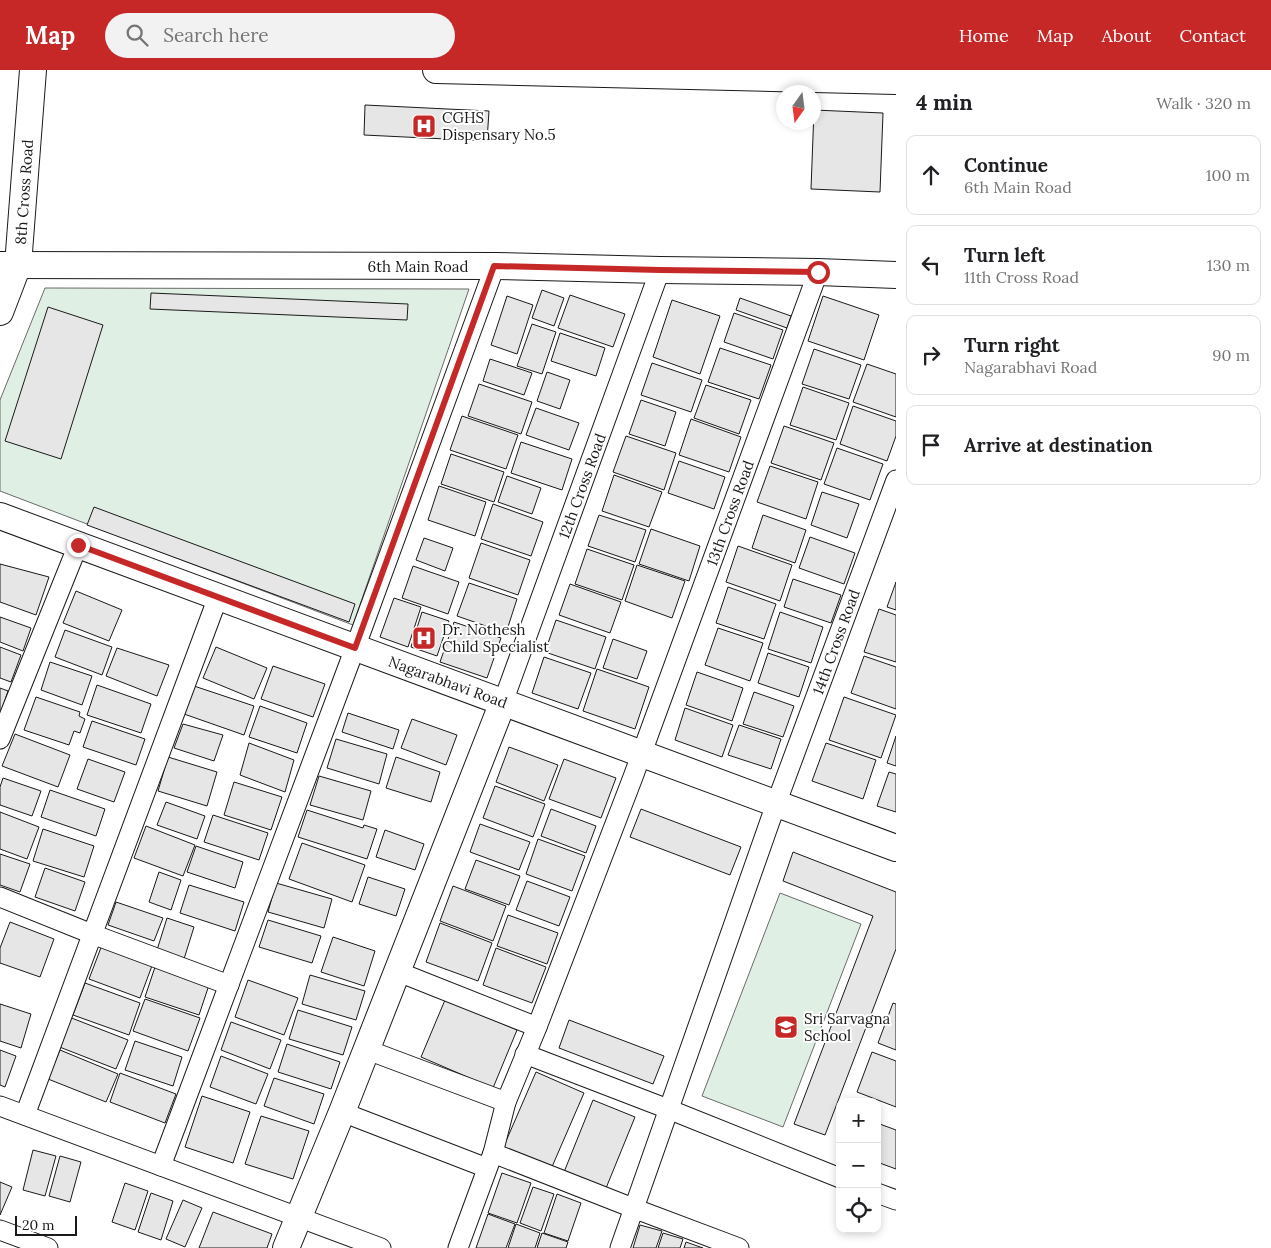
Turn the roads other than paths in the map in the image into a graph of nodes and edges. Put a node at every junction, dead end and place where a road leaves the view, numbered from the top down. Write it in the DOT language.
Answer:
graph roads {
  1 [pos="33,70"];
  2 [pos="436,70"];
  3 [pos="896,81"];
  4 [pos="9,265"];
  5 [pos="494,266"];
  6 [pos="660,270"];
  7 [pos="818,272"];
  8 [pos="896,275"];
  9 [pos="0,312"];
  10 [pos="896,480"];
  11 [pos="0,516"];
  12 [pos="78,545"];
  13 [pos="218,597"];
  14 [pos="355,648"];
  15 [pos="503,702"];
  16 [pos="0,739"];
  17 [pos="642,754"];
  18 [pos="776,804"];
  19 [pos="896,848"];
  20 [pos="0,897"];
  21 [pos="92,934"];
  22 [pos="396,972"];
  23 [pos="229,985"];
  24 [pos="538,1027"];
  25 [pos="365,1049"];
  26 [pos="526,1054"];
  27 [pos="506,1102"];
  28 [pos="0,1106"];
  29 [pos="668,1109"];
  30 [pos="342,1112"];
  31 [pos="25,1115"];
  32 [pos="490,1160"];
  33 [pos="161,1166"];
  34 [pos="836,1176"];
  35 [pos="881,1194"];
  36 [pos="896,1200"];
  37 [pos="633,1208"];
  38 [pos="298,1217"];
  39 [pos="0,1230"];
  40 [pos="48,1248"];
  41 [pos="286,1248"];
  42 [pos="381,1248"];
  43 [pos="458,1248"];
  44 [pos="620,1248"];
  45 [pos="739,1248"];
  1 -- 4 [label="street, 8th Cross Road"];
  2 -- 3 [label="street"];
  4 -- 5 [label="street, 6th Main Road"];
  4 -- 9 [label="street, 8th Cross Road"];
  5 -- 6 [label="street, 6th Main Road"];
  5 -- 14 [label="street"];
  6 -- 7 [label="street, 6th Main Road"];
  6 -- 15 [label="street, 12th Cross Road"];
  7 -- 8 [label="street, 6th Main Road"];
  7 -- 17 [label="street, 13th Cross Road"];
  10 -- 18 [label="street, 14th Cross Road"];
  11 -- 12 [label="street, Nagarabhavi Road"];
  12 -- 13 [label="street, Nagarabhavi Road"];
  12 -- 16 [label="street"];
  13 -- 14 [label="street, Nagarabhavi Road"];
  13 -- 21 [label="street"];
  14 -- 15 [label="street, Nagarabhavi Road"];
  14 -- 23 [label="street"];
  15 -- 17 [label="street, Nagarabhavi Road"];
  15 -- 22 [label="street"];
  17 -- 18 [label="street, Nagarabhavi Road"];
  17 -- 24 [label="street, 13th Cross Road"];
  18 -- 19 [label="street, Nagarabhavi Road"];
  18 -- 29 [label="street, 14th Cross Road"];
  20 -- 21 [label="street"];
  21 -- 23 [label="street"];
  21 -- 31 [label="street"];
  22 -- 24 [label="street"];
  22 -- 25 [label="street"];
  23 -- 33 [label="street"];
  24 -- 26 [label="street, 13th Cross Road"];
  25 -- 27 [label="street"];
  25 -- 30 [label="street"];
  26 -- 27 [label="street, 13th Cross Road"];
  26 -- 29 [label="street"];
  27 -- 32 [label="street, 13th Cross Road"];
  28 -- 31 [label="street"];
  29 -- 34 [label="street"];
  29 -- 37 [label="street, 14th Cross Road"];
  30 -- 32 [label="street"];
  30 -- 38 [label="street"];
  31 -- 33 [label="street"];
  32 -- 37 [label="street"];
  32 -- 43 [label="street, 13th Cross Road"];
  33 -- 38 [label="street"];
  35 -- 36 [label="street"];
  37 -- 44 [label="street, 14th Cross Road"];
  37 -- 45 [label="street"];
  38 -- 41 [label="street"];
  38 -- 42 [label="street"];
  39 -- 40 [label="street"];
}
